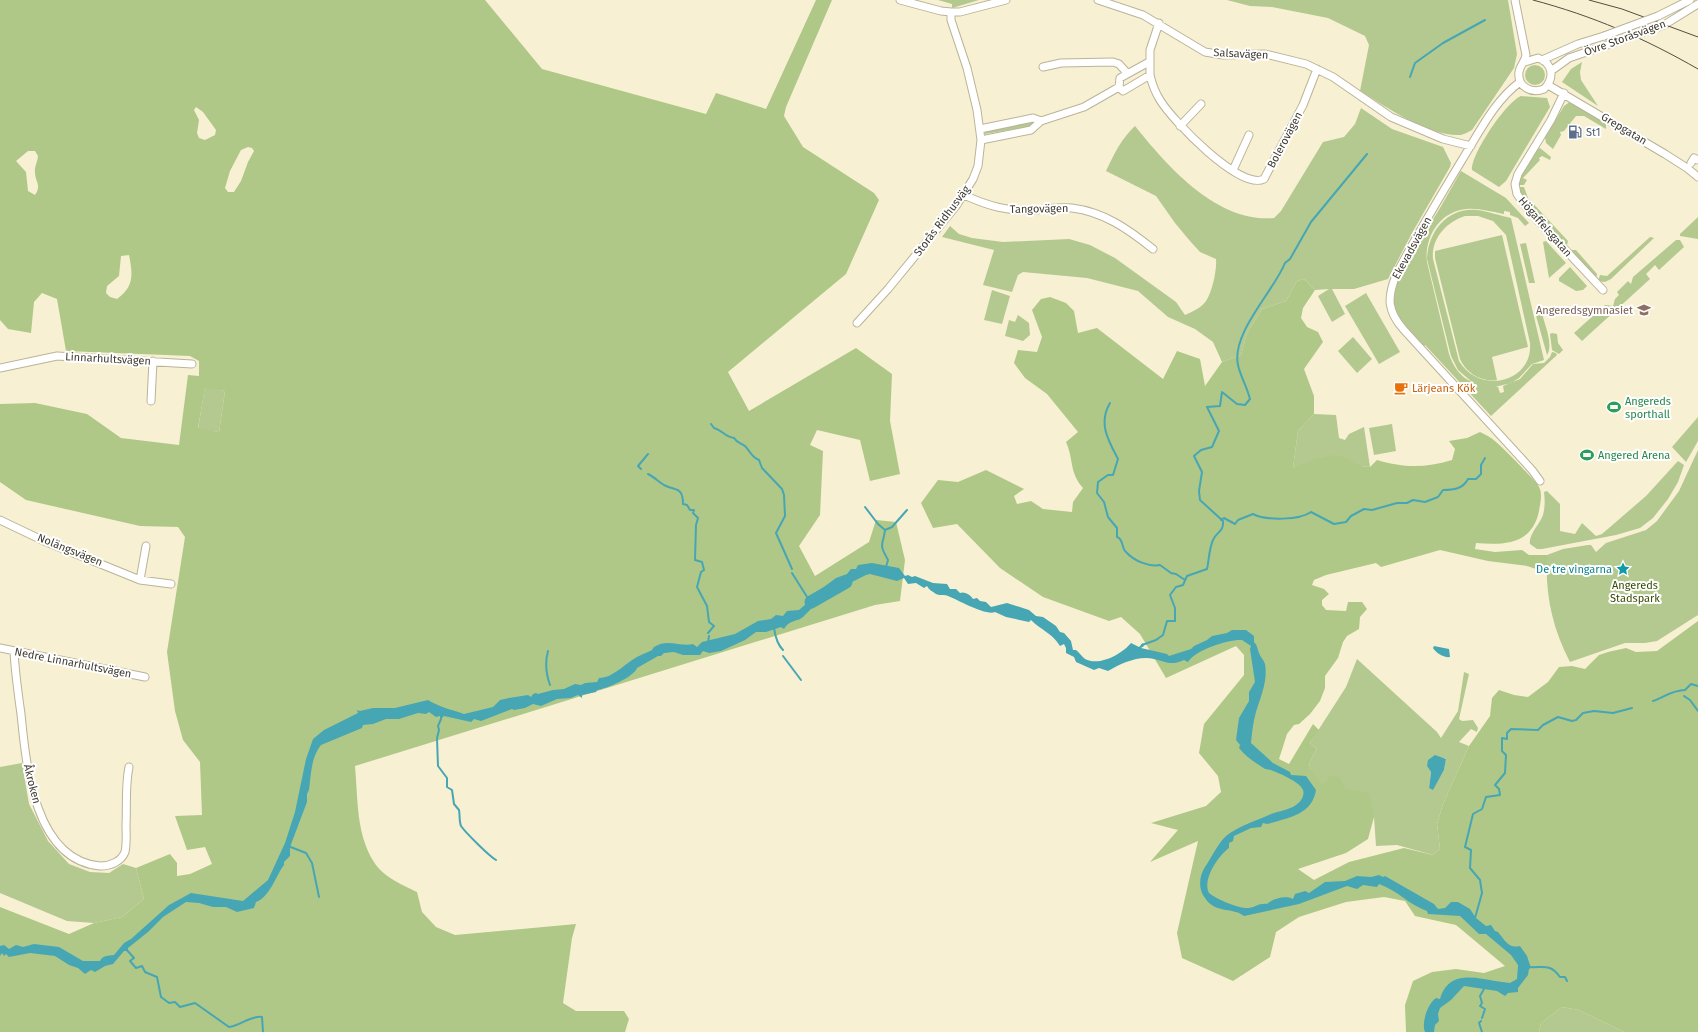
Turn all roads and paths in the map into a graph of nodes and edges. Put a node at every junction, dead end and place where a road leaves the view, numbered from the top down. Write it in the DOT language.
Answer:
graph roads {
  1 [pos="900,0"];
  2 [pos="1006,0"];
  3 [pos="1098,0"];
  4 [pos="1515,0"];
  5 [pos="1689,1"];
  6 [pos="1698,4"];
  7 [pos="951,12"];
  8 [pos="1159,23"];
  9 [pos="1542,60"];
  10 [pos="1149,62"];
  11 [pos="1525,62"];
  12 [pos="1043,67"];
  13 [pos="1317,69"];
  14 [pos="1551,70"];
  15 [pos="1127,73"];
  16 [pos="1150,75"];
  17 [pos="1520,82"];
  18 [pos="1548,85"];
  19 [pos="1119,87"];
  20 [pos="1564,93"];
  21 [pos="1201,104"];
  22 [pos="1041,121"];
  23 [pos="1180,126"];
  24 [pos="980,129"];
  25 [pos="1249,135"];
  26 [pos="981,140"];
  27 [pos="1471,146"];
  28 [pos="1233,170"];
  29 [pos="1698,178"];
  30 [pos="964,195"];
  31 [pos="1153,249"];
  32 [pos="1603,290"];
  33 [pos="857,323"];
  34 [pos="153,361"];
  35 [pos="192,364"];
  36 [pos="0,368"];
  37 [pos="151,401"];
  38 [pos="1540,481"];
  39 [pos="0,520"];
  40 [pos="146,546"];
  41 [pos="140,580"];
  42 [pos="171,584"];
  43 [pos="0,648"];
  44 [pos="14,651"];
  45 [pos="145,676"];
  46 [pos="128,767"];
  1 -- 7 [label="street"];
  2 -- 7 [label="street"];
  3 -- 8 [label="street, Salsavägen"];
  4 -- 11 [label="street"];
  5 -- 9 [label="street, Övre Storåsvägen, bridge"];
  6 -- 14 [label="street, Övre Storåsvägen, bridge"];
  7 -- 24 [label="street, Storås Ridhusväg"];
  8 -- 10 [label="street, Bolerovägen"];
  8 -- 13 [label="street, Salsavägen"];
  9 -- 11 [label="street"];
  9 -- 14 [label="street"];
  10 -- 15 [label="street"];
  10 -- 16 [label="street, Bolerovägen"];
  11 -- 17 [label="street"];
  12 -- 15 [label="street"];
  13 -- 27 [label="street, Salsavägen"];
  13 -- 28 [label="street, Bolerovägen"];
  14 -- 18 [label="street"];
  15 -- 19 [label="street"];
  16 -- 19 [label="street"];
  16 -- 23 [label="street, Bolerovägen"];
  17 -- 18 [label="street"];
  17 -- 27 [label="street, Ekevadsvägen"];
  18 -- 20 [label="street, Grepgatan"];
  19 -- 22 [label="street"];
  20 -- 29 [label="street, Grepgatan"];
  20 -- 32 [label="street, Högaffelsgatan"];
  21 -- 23 [label="street"];
  22 -- 24 [label="street"];
  22 -- 26 [label="street"];
  23 -- 28 [label="street, Bolerovägen"];
  24 -- 26 [label="street, Storås Ridhusväg"];
  25 -- 28 [label="street"];
  26 -- 30 [label="street, Storås Ridhusväg"];
  27 -- 38 [label="street, Ekevadsvägen"];
  30 -- 31 [label="street, Tangovägen"];
  30 -- 33 [label="street, Storås Ridhusväg"];
  34 -- 35 [label="street, Linnarhultsvägen"];
  34 -- 36 [label="street, Linnarhultsvägen"];
  34 -- 37 [label="street"];
  39 -- 41 [label="street, Nolängsvägen"];
  40 -- 41 [label="street"];
  41 -- 42 [label="street, Nolängsvägen"];
  43 -- 44 [label="street, Nedre Linnarhultsvägen"];
  44 -- 45 [label="street, Nedre Linnarhultsvägen"];
  44 -- 46 [label="street, Åkroken"];
}
